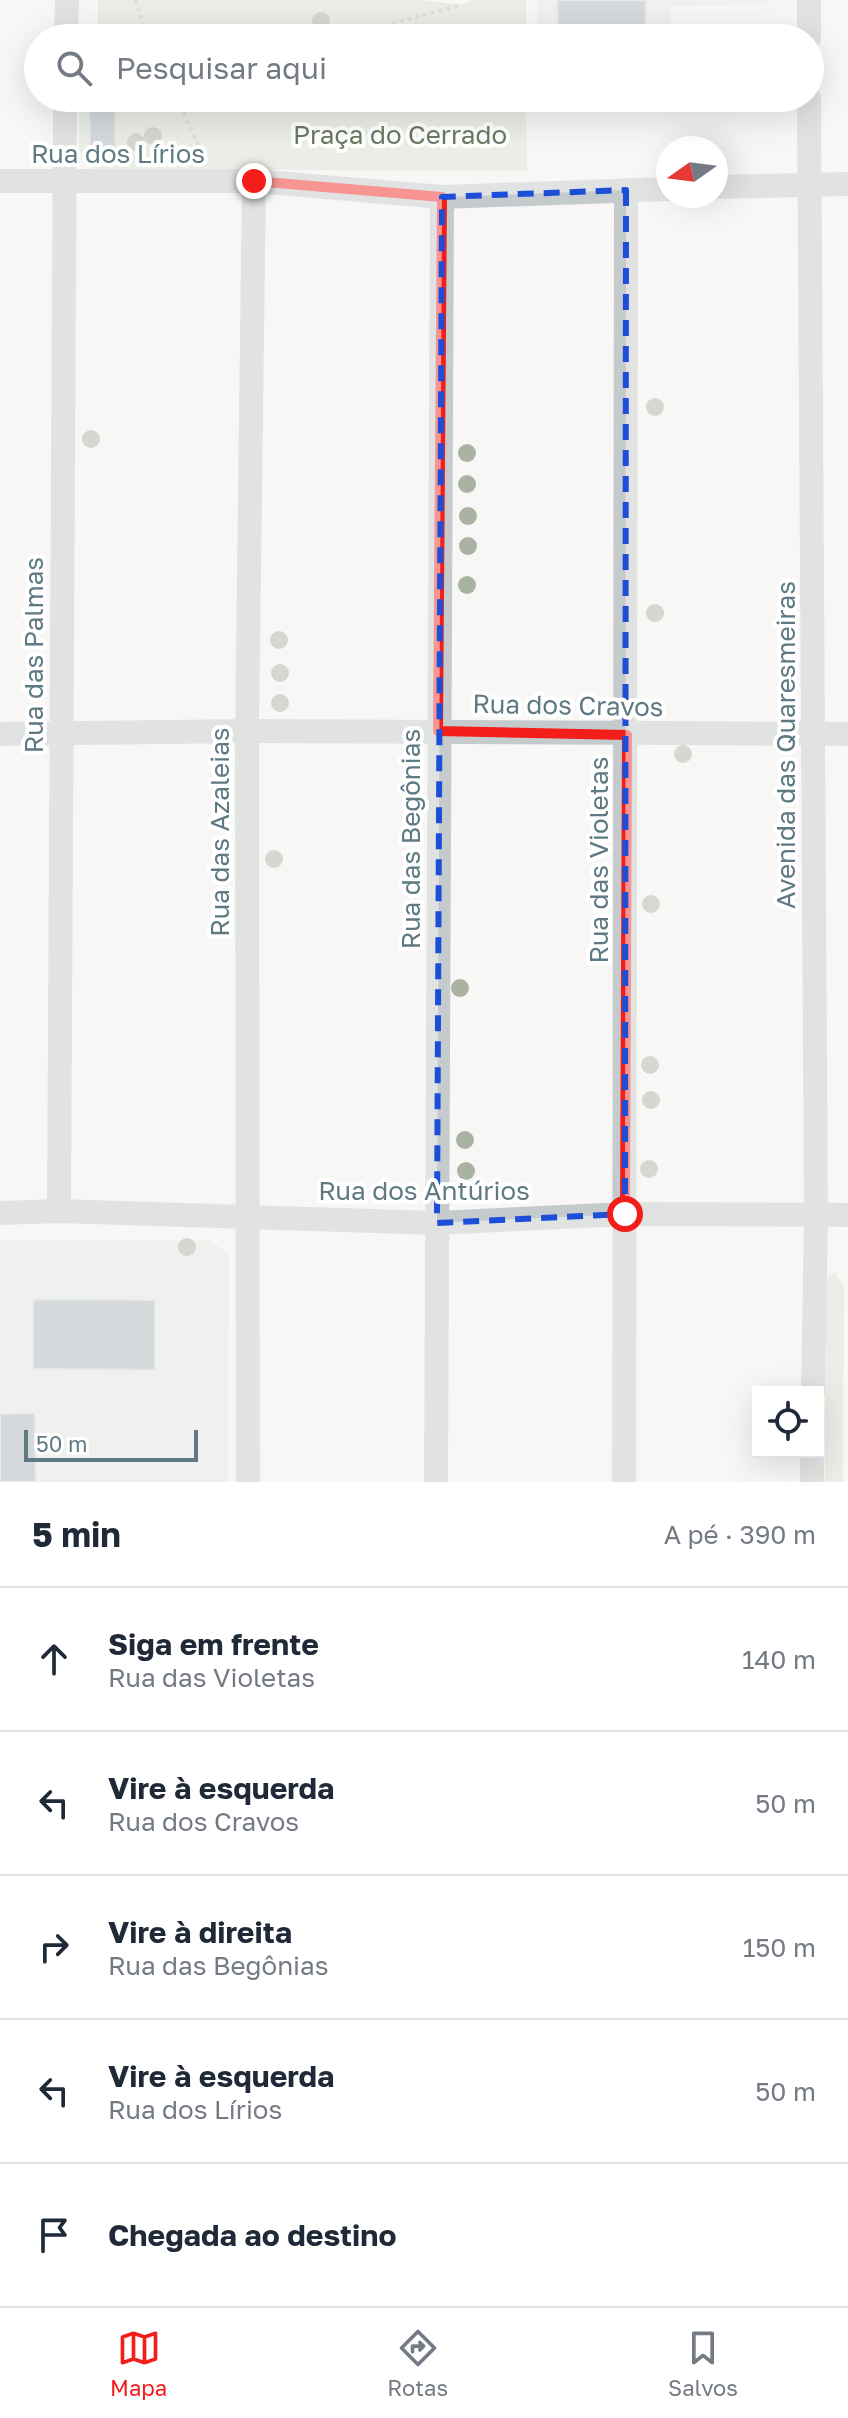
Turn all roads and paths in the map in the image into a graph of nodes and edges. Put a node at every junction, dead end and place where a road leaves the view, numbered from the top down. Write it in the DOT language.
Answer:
graph roads {
  1 [pos="67,0"];
  2 [pos="135,0"];
  3 [pos="809,0"];
  4 [pos="461,5"];
  5 [pos="66,24"];
  6 [pos="141,24"];
  7 [pos="390,24"];
  8 [pos="809,24"];
  9 [pos="65,112"];
  10 [pos="184,112"];
  11 [pos="809,112"];
  12 [pos="210,169"];
  13 [pos="0,181"];
  14 [pos="254,181"];
  15 [pos="64,182"];
  16 [pos="809,184"];
  17 [pos="848,184"];
  18 [pos="728,187"];
  19 [pos="656,189"];
  20 [pos="626,190"];
  21 [pos="442,197"];
  22 [pos="247,731"];
  23 [pos="438,731"];
  24 [pos="0,734"];
  25 [pos="848,734"];
  26 [pos="60,735"];
  27 [pos="627,735"];
  28 [pos="813,735"];
  29 [pos="59,1211"];
  30 [pos="0,1213"];
  31 [pos="625,1214"];
  32 [pos="816,1215"];
  33 [pos="848,1215"];
  34 [pos="249,1216"];
  35 [pos="437,1223"];
  36 [pos="813,1386"];
  37 [pos="812,1458"];
  38 [pos="248,1482"];
  39 [pos="436,1482"];
  40 [pos="624,1482"];
  41 [pos="812,1482"];
  1 -- 5 [label="street"];
  2 -- 6 [label="path"];
  3 -- 8 [label="street"];
  4 -- 7 [label="path"];
  9 -- 15 [label="street, Rua das Palmas"];
  10 -- 12 [label="path"];
  11 -- 16 [label="street, Avenida das Quaresmeiras"];
  13 -- 15 [label="street, Rua dos Lírios"];
  14 -- 15 [label="street, Rua dos Lírios"];
  14 -- 21 [label="street, Rua dos Lírios"];
  14 -- 22 [label="street, Rua das Azaleias"];
  15 -- 26 [label="street, Rua das Palmas"];
  16 -- 17 [label="street"];
  16 -- 18 [label="street"];
  16 -- 28 [label="street, Avenida das Quaresmeiras"];
  19 -- 20 [label="street, Rua dos Lírios"];
  20 -- 21 [label="street, Rua dos Lírios"];
  20 -- 27 [label="street, Rua das Violetas"];
  21 -- 23 [label="street, Rua das Begônias"];
  22 -- 23 [label="street, Rua dos Cravos"];
  22 -- 26 [label="street, Rua dos Cravos"];
  22 -- 34 [label="street, Rua das Azaleias"];
  23 -- 27 [label="street, Rua dos Cravos"];
  23 -- 35 [label="street, Rua das Begônias"];
  24 -- 26 [label="street, Rua dos Cravos"];
  25 -- 28 [label="street, Rua dos Cravos"];
  26 -- 29 [label="street, Rua das Palmas"];
  27 -- 28 [label="street, Rua dos Cravos"];
  27 -- 31 [label="street, Rua das Violetas"];
  28 -- 32 [label="street, Avenida das Quaresmeiras"];
  29 -- 30 [label="street, Rua dos Antúrios"];
  29 -- 34 [label="street, Rua dos Antúrios"];
  31 -- 32 [label="street, Rua dos Antúrios"];
  31 -- 35 [label="street, Rua dos Antúrios"];
  31 -- 40 [label="street, Rua das Violetas"];
  32 -- 33 [label="street, Rua dos Antúrios"];
  32 -- 36 [label="street, Avenida das Quaresmeiras"];
  34 -- 35 [label="street, Rua dos Antúrios"];
  34 -- 38 [label="street, Rua das Azaleias"];
  35 -- 39 [label="street, Rua das Begônias"];
  37 -- 41 [label="street"];
}
